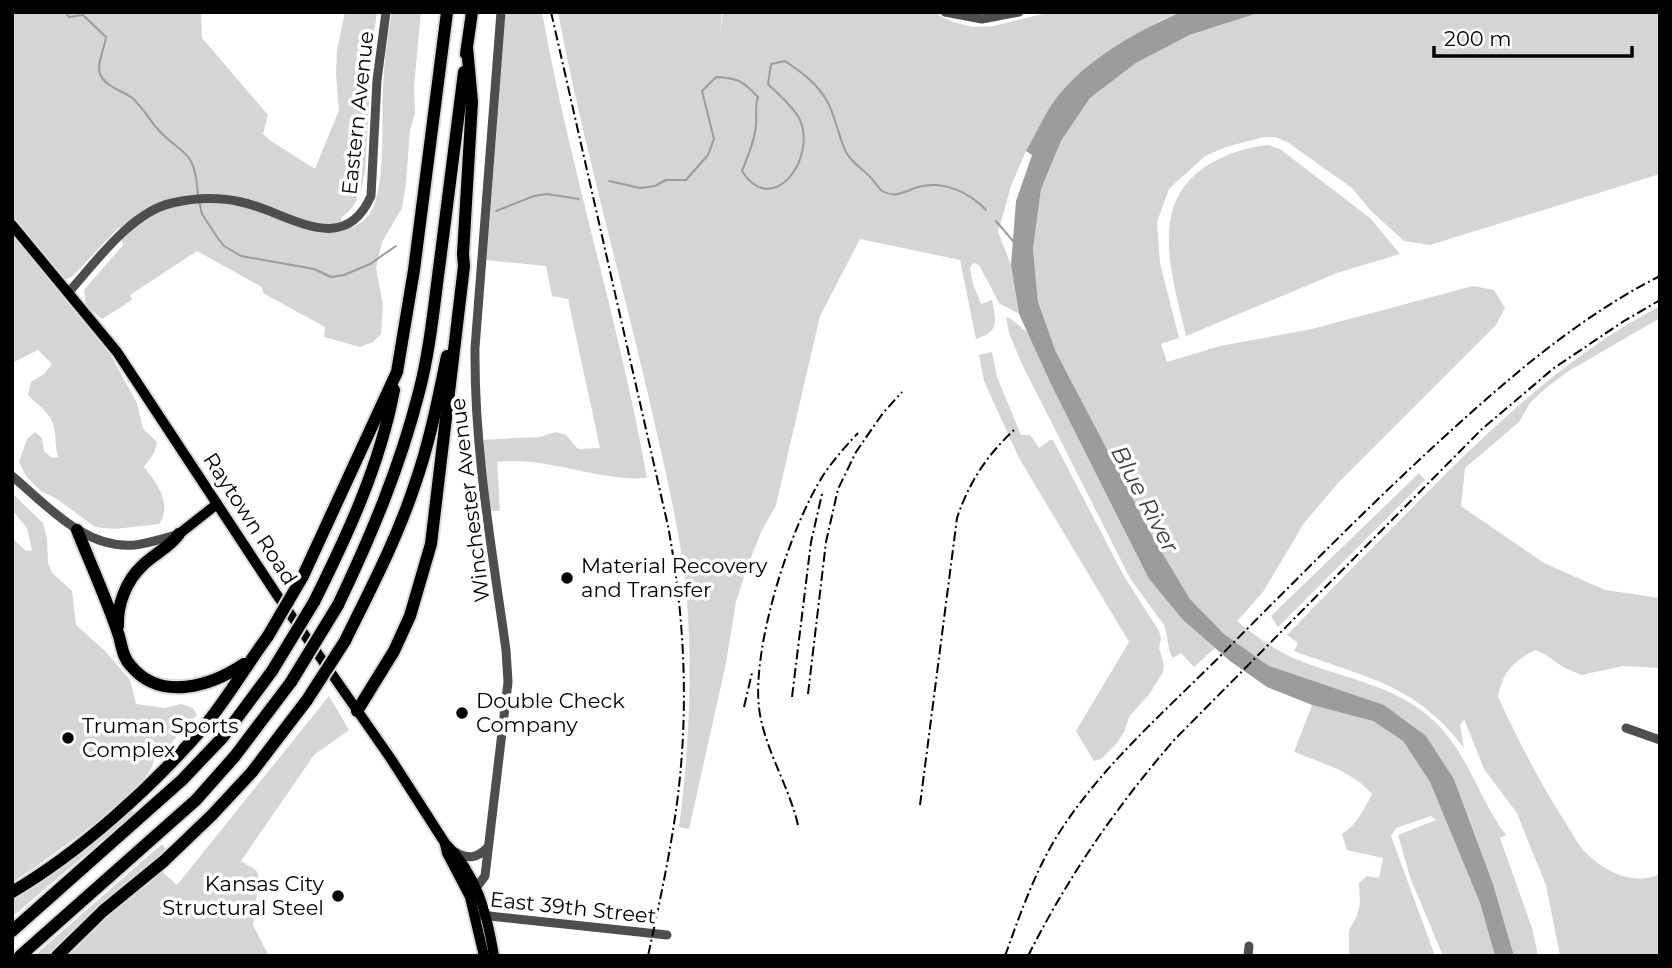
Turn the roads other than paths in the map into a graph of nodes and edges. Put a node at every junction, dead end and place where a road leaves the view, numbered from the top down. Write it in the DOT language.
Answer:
graph roads {
  1 [pos="386,12"];
  2 [pos="447,12"];
  3 [pos="472,12"];
  4 [pos="501,12"];
  5 [pos="945,12"];
  6 [pos="1019,12"];
  7 [pos="467,47"];
  8 [pos="12,225"];
  9 [pos="463,254"];
  10 [pos="68,293"];
  11 [pos="397,372"];
  12 [pos="12,475"];
  13 [pos="217,505"];
  14 [pos="77,530"];
  15 [pos="179,534"];
  16 [pos="119,637"];
  17 [pos="250,660"];
  18 [pos="357,712"];
  19 [pos="1626,728"];
  20 [pos="1660,740"];
  21 [pos="445,843"];
  22 [pos="487,848"];
  23 [pos="454,852"];
  24 [pos="471,888"];
  25 [pos="12,892"];
  26 [pos="481,915"];
  27 [pos="12,931"];
  28 [pos="667,935"];
  29 [pos="20,956"];
  30 [pos="57,956"];
  31 [pos="484,956"];
  32 [pos="494,956"];
  1 -- 10 [label="street, Eastern Avenue"];
  2 -- 11 [label="highway"];
  3 -- 7 [label="highway"];
  4 -- 22 [label="street, Winchester Avenue"];
  5 -- 6 [label="street"];
  7 -- 9 [label="highway"];
  7 -- 29 [label="highway, bridge"];
  8 -- 10 [label="main road, Raytown Road"];
  9 -- 18 [label="highway"];
  9 -- 30 [label="highway, bridge"];
  10 -- 13 [label="main road, Raytown Road"];
  11 -- 17 [label="highway, bridge"];
  11 -- 27 [label="highway, bridge"];
  12 -- 14 [label="street"];
  13 -- 15 [label="main road"];
  13 -- 18 [label="main road, Raytown Road"];
  14 -- 15 [label="street"];
  14 -- 16 [label="highway"];
  15 -- 16 [label="highway"];
  16 -- 17 [label="highway"];
  17 -- 25 [label="highway"];
  18 -- 21 [label="main road, Raytown Road"];
  19 -- 20 [label="street"];
  21 -- 23 [label="main road, Raytown Road"];
  21 -- 24 [label="main road, Raytown Road"];
  22 -- 23 [label="street"];
  22 -- 24 [label="street, Winchester Avenue"];
  23 -- 24 [label="main road, Raytown Road"];
  24 -- 26 [label="main road, Raytown Road"];
  26 -- 28 [label="street, East 39th Street"];
  26 -- 31 [label="main road, Raytown Road"];
  26 -- 32 [label="main road, Raytown Road"];
}
